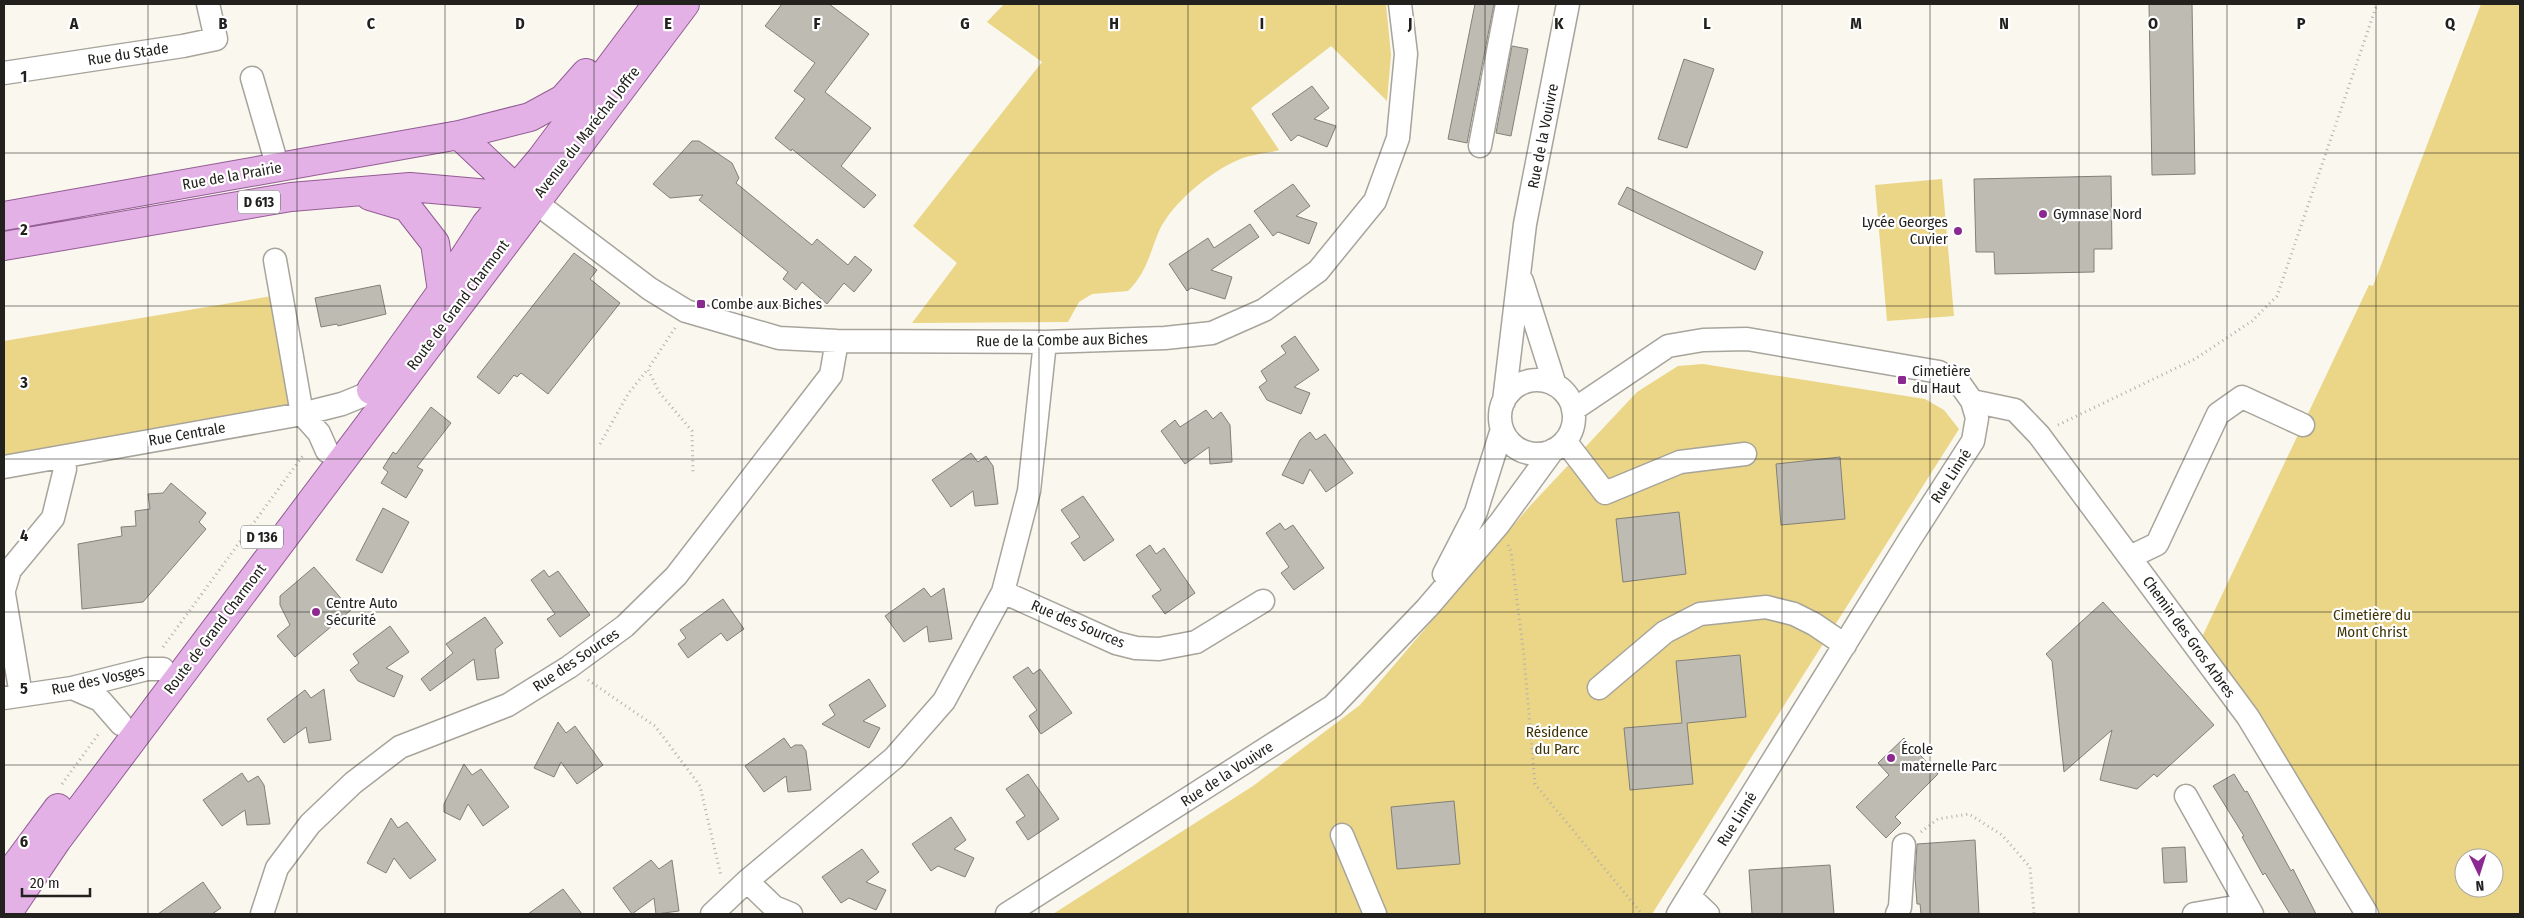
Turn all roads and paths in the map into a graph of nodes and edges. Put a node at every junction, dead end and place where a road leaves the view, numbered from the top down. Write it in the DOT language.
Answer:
graph roads {
  1 [pos="208,4"];
  2 [pos="638,4"];
  3 [pos="656,4"];
  4 [pos="684,4"];
  5 [pos="1400,4"];
  6 [pos="1507,4"];
  7 [pos="1568,4"];
  8 [pos="1584,4"];
  9 [pos="2376,4"];
  10 [pos="4,73"];
  11 [pos="252,78"];
  12 [pos="1545,125"];
  13 [pos="459,136"];
  14 [pos="1480,146"];
  15 [pos="278,168"];
  16 [pos="352,190"];
  17 [pos="525,195"];
  18 [pos="4,216"];
  19 [pos="4,246"];
  20 [pos="275,260"];
  21 [pos="1519,268"];
  22 [pos="442,291"];
  23 [pos="686,312"];
  24 [pos="837,341"];
  25 [pos="1045,342"];
  26 [pos="648,369"];
  27 [pos="1555,385"];
  28 [pos="369,393"];
  29 [pos="1504,401"];
  30 [pos="1972,401"];
  31 [pos="1573,410"];
  32 [pos="302,414"];
  33 [pos="2303,425"];
  34 [pos="1502,429"];
  35 [pos="2040,435"];
  36 [pos="323,442"];
  37 [pos="600,444"];
  38 [pos="1559,445"];
  39 [pos="1745,454"];
  40 [pos="61,457"];
  41 [pos="4,467"];
  42 [pos="693,473"];
  43 [pos="1499,524"];
  44 [pos="2130,557"];
  45 [pos="1002,592"];
  46 [pos="4,598"];
  47 [pos="1264,601"];
  48 [pos="1427,608"];
  49 [pos="1844,645"];
  50 [pos="569,667"];
  51 [pos="155,669"];
  52 [pos="72,688"];
  53 [pos="1599,688"];
  54 [pos="13,696"];
  55 [pos="117,719"];
  56 [pos="56,791"];
  57 [pos="2186,796"];
  58 [pos="1342,835"];
  59 [pos="1904,845"];
  60 [pos="4,881"];
  61 [pos="747,881"];
  62 [pos="1684,905"];
  63 [pos="720,908"];
  64 [pos="2249,909"];
  65 [pos="7,914"];
  66 [pos="262,914"];
  67 [pos="791,914"];
  68 [pos="1007,914"];
  69 [pos="1375,914"];
  70 [pos="1642,914"];
  71 [pos="1708,914"];
  72 [pos="1897,914"];
  73 [pos="2034,914"];
  74 [pos="2194,914"];
  75 [pos="2367,914"];
  1 -- 10 [label="street, Rue du Stade"];
  2 -- 13 [label="main road, D 613"];
  3 -- 17 [label="main road, Avenue du Maréchal Joffre"];
  4 -- 17 [label="main road, Avenue du Maréchal Joffre"];
  5 -- 25 [label="street, Rue de la Combe aux Biches"];
  6 -- 14 [label="street"];
  7 -- 12 [label="street, Rue de la Vouivre"];
  8 -- 12 [label="street"];
  9 -- 35 [label="path"];
  11 -- 15 [label="street"];
  12 -- 21 [label="street, Rue de la Vouivre"];
  13 -- 15 [label="main road, Rue de la Prairie / D 613"];
  13 -- 17 [label="main road"];
  15 -- 18 [label="main road, Rue de la Prairie / D 613"];
  16 -- 17 [label="main road, Rue de la Prairie / D 613"];
  16 -- 19 [label="main road, Rue de la Prairie / D 613"];
  16 -- 22 [label="main road, Rue de la Prairie / D 613"];
  17 -- 22 [label="main road, Route de Grand Charmont / D 136"];
  17 -- 23 [label="street, Rue de la Combe aux Biches"];
  17 -- 65 [label="main road, Route de Grand Charmont / D 136"];
  20 -- 32 [label="street"];
  21 -- 27 [label="street, Rue de la Vouivre"];
  21 -- 29 [label="street, Rue de la Vouivre"];
  22 -- 28 [label="main road, Route de Grand Charmont / D 136"];
  23 -- 24 [label="street, Rue de la Combe aux Biches"];
  23 -- 26 [label="path"];
  24 -- 25 [label="street, Rue de la Combe aux Biches"];
  24 -- 50 [label="street, Rue des Sources"];
  25 -- 45 [label="street"];
  26 -- 37 [label="path"];
  26 -- 42 [label="path"];
  27 -- 29 [label="street"];
  27 -- 31 [label="street"];
  28 -- 32 [label="street, Rue Centrale"];
  28 -- 36 [label="main road, Route de Grand Charmont / D 136"];
  29 -- 34 [label="street"];
  30 -- 31 [label="street"];
  30 -- 35 [label="street, Chemin des Gros Arbres"];
  30 -- 49 [label="street, Rue Linné"];
  31 -- 38 [label="street"];
  32 -- 36 [label="street"];
  32 -- 40 [label="street, Rue Centrale"];
  33 -- 44 [label="street"];
  34 -- 38 [label="street"];
  34 -- 48 [label="street, Rue de la Vouivre"];
  35 -- 44 [label="street, Chemin des Gros Arbres"];
  36 -- 51 [label="main road, Route de Grand Charmont / D 136"];
  36 -- 51 [label="path"];
  38 -- 39 [label="street"];
  38 -- 43 [label="street, Rue de la Vouivre"];
  40 -- 41 [label="street, Rue Centrale"];
  40 -- 46 [label="street"];
  43 -- 48 [label="street, Rue de la Vouivre"];
  43 -- 70 [label="path"];
  44 -- 75 [label="street, Chemin des Gros Arbres"];
  45 -- 47 [label="street, Rue des Sources"];
  45 -- 61 [label="street"];
  46 -- 54 [label="street"];
  48 -- 68 [label="street, Rue de la Vouivre"];
  49 -- 53 [label="street"];
  49 -- 62 [label="street, Rue Linné"];
  50 -- 63 [label="path"];
  50 -- 66 [label="street, Rue des Sources"];
  51 -- 52 [label="street, Rue des Vosges"];
  51 -- 55 [label="main road, Route de Grand Charmont / D 136"];
  52 -- 54 [label="street, Rue des Vosges"];
  52 -- 55 [label="street"];
  55 -- 56 [label="path"];
  55 -- 60 [label="main road, Route de Grand Charmont / D 136"];
  57 -- 64 [label="street"];
  58 -- 69 [label="street"];
  59 -- 72 [label="street"];
  59 -- 73 [label="path"];
  61 -- 63 [label="street"];
  61 -- 67 [label="street"];
  62 -- 71 [label="street"];
  64 -- 74 [label="street"];
}
